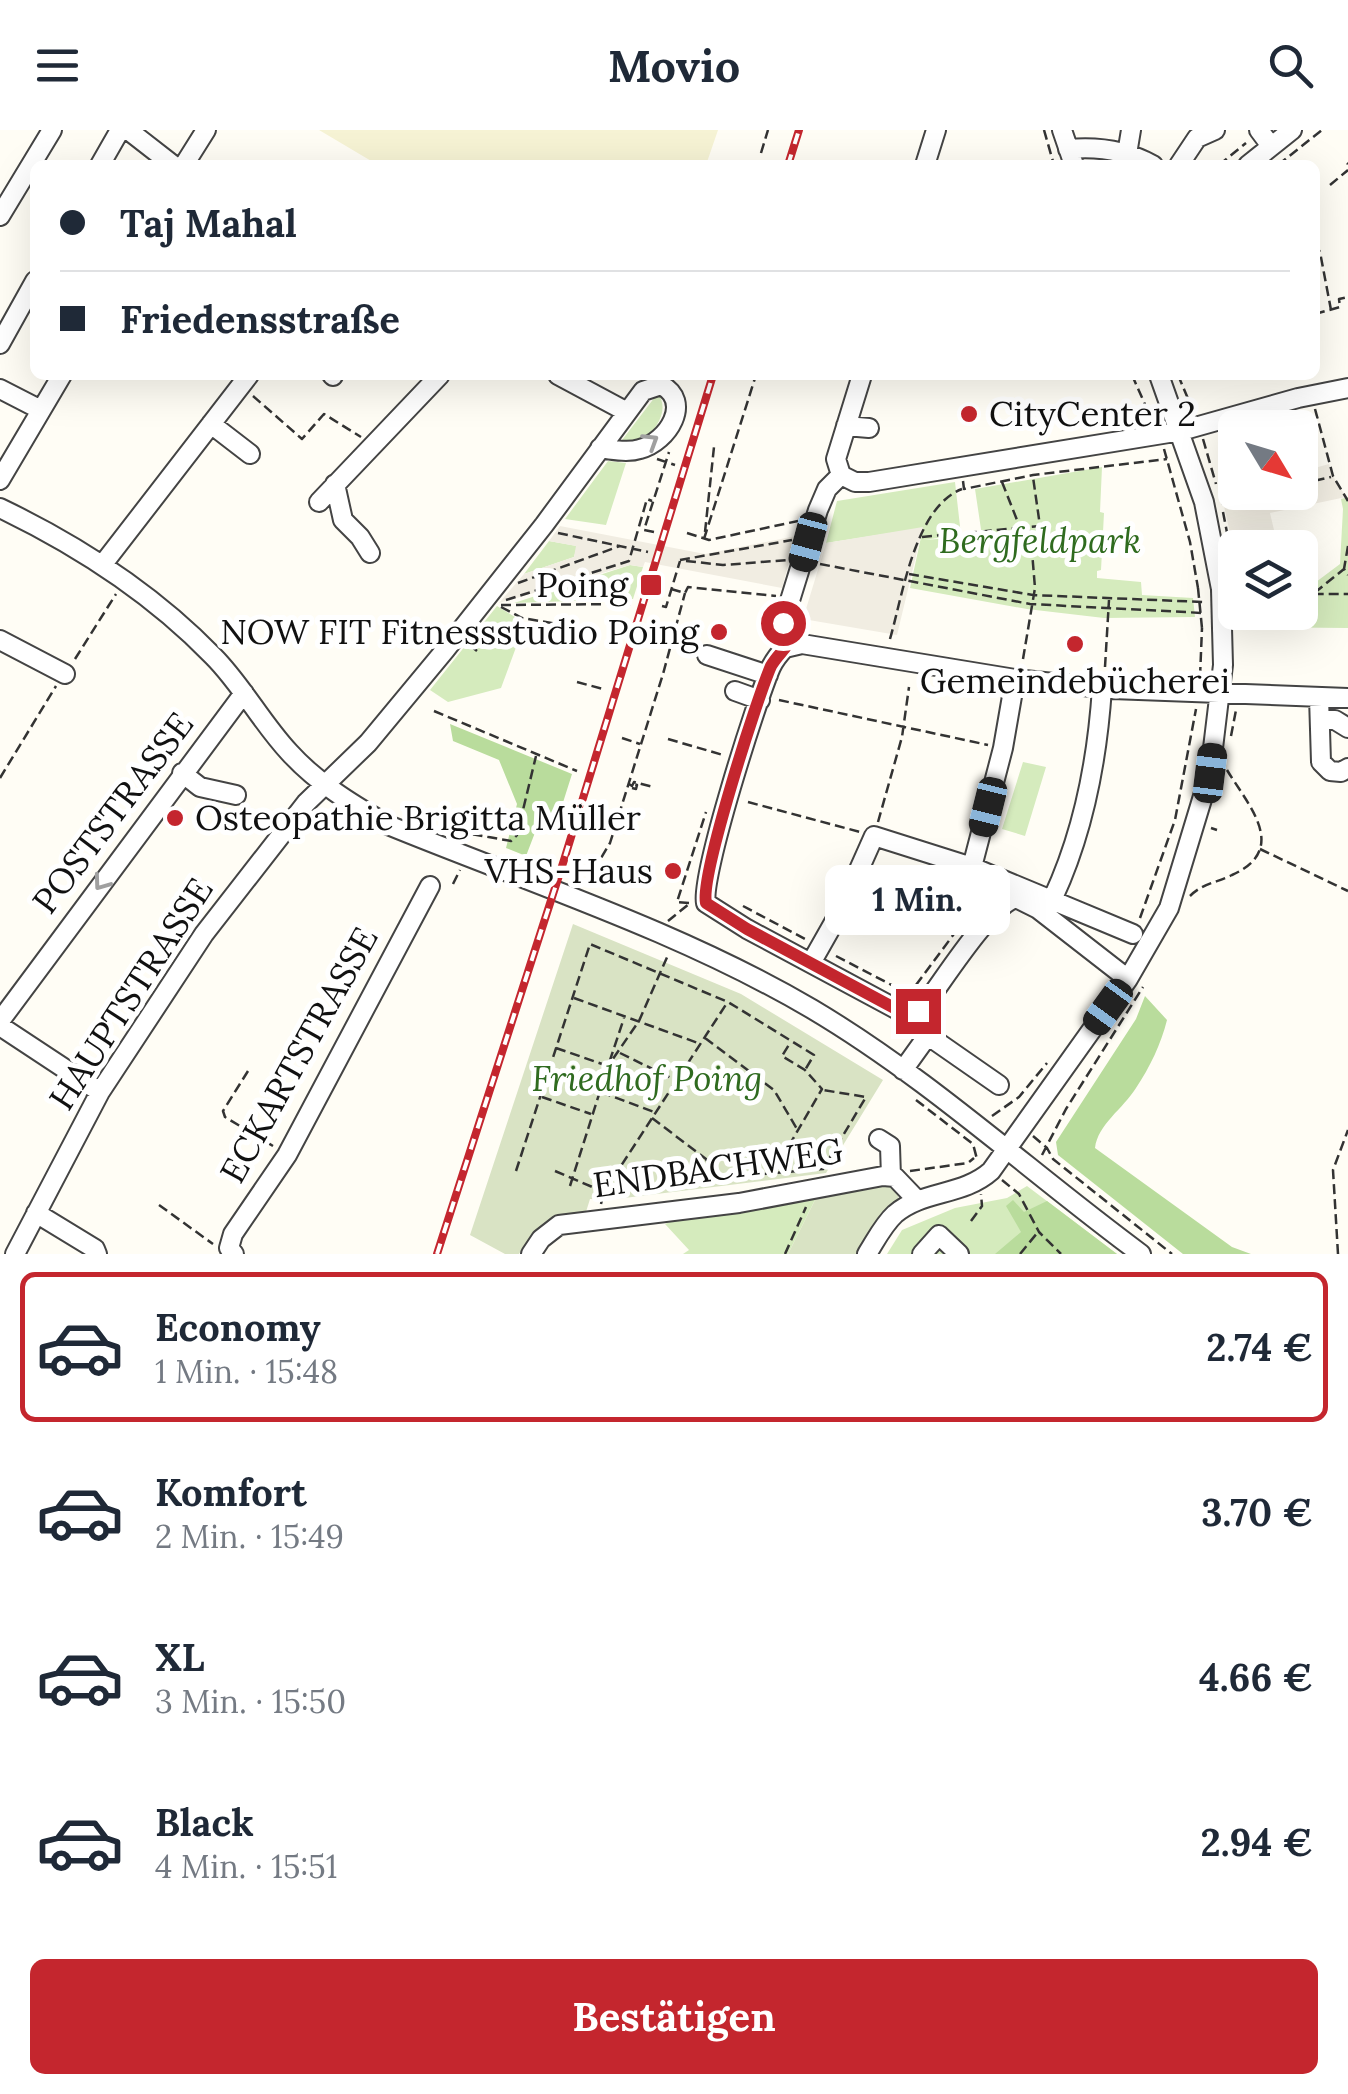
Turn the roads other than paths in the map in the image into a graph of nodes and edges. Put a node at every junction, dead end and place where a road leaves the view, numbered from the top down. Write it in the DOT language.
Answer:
graph roads {
  1 [pos="52,130"];
  2 [pos="124,130"];
  3 [pos="206,130"];
  4 [pos="936,130"];
  5 [pos="1062,130"];
  6 [pos="1131,130"];
  7 [pos="1215,130"];
  8 [pos="1292,130"];
  9 [pos="1264,136"];
  10 [pos="1095,138"];
  11 [pos="1127,154"];
  12 [pos="1071,157"];
  13 [pos="34,160"];
  14 [pos="103,160"];
  15 [pos="165,160"];
  16 [pos="187,160"];
  17 [pos="927,160"];
  18 [pos="1142,160"];
  19 [pos="1182,160"];
  20 [pos="1251,160"];
  21 [pos="30,166"];
  22 [pos="0,216"];
  23 [pos="30,290"];
  24 [pos="0,344"];
  25 [pos="59,380"];
  26 [pos="244,380"];
  27 [pos="435,380"];
  28 [pos="569,380"];
  29 [pos="860,380"];
  30 [pos="1161,380"];
  31 [pos="1348,388"];
  32 [pos="0,389"];
  33 [pos="42,410"];
  34 [pos="628,412"];
  35 [pos="211,424"];
  36 [pos="846,426"];
  37 [pos="869,428"];
  38 [pos="1180,432"];
  39 [pos="600,448"];
  40 [pos="250,454"];
  41 [pos="841,474"];
  42 [pos="0,480"];
  43 [pos="335,484"];
  44 [pos="319,502"];
  45 [pos="0,508"];
  46 [pos="370,553"];
  47 [pos="103,564"];
  48 [pos="1218,596"];
  49 [pos="1223,630"];
  50 [pos="0,640"];
  51 [pos="785,648"];
  52 [pos="707,655"];
  53 [pos="65,674"];
  54 [pos="768,675"];
  55 [pos="1014,680"];
  56 [pos="1102,688"];
  57 [pos="735,692"];
  58 [pos="1220,692"];
  59 [pos="244,693"];
  60 [pos="1319,697"];
  61 [pos="1348,698"];
  62 [pos="769,700"];
  63 [pos="1322,720"];
  64 [pos="1348,728"];
  65 [pos="1348,768"];
  66 [pos="182,774"];
  67 [pos="324,785"];
  68 [pos="236,795"];
  69 [pos="972,867"];
  70 [pos="430,886"];
  71 [pos="1049,906"];
  72 [pos="1133,934"];
  73 [pos="811,964"];
  74 [pos="1128,979"];
  75 [pos="0,1024"];
  76 [pos="903,1070"];
  77 [pos="998,1084"];
  78 [pos="100,1092"];
  79 [pos="879,1139"];
  80 [pos="1006,1150"];
  81 [pos="893,1177"];
  82 [pos="918,1200"];
  83 [pos="36,1213"];
  84 [pos="232,1251"];
  85 [pos="15,1254"];
  86 [pos="97,1254"];
  87 [pos="531,1254"];
  88 [pos="867,1254"];
  89 [pos="922,1254"];
  90 [pos="959,1254"];
  91 [pos="1141,1254"];
  1 -- 13 [label="street"];
  2 -- 14 [label="street"];
  2 -- 15 [label="street"];
  3 -- 16 [label="street"];
  4 -- 17 [label="street"];
  5 -- 12 [label="street"];
  6 -- 11 [label="street"];
  7 -- 19 [label="street"];
  8 -- 9 [label="street"];
  9 -- 20 [label="street"];
  10 -- 11 [label="street"];
  10 -- 12 [label="street"];
  11 -- 18 [label="street"];
  21 -- 22 [label="street"];
  23 -- 24 [label="street"];
  25 -- 33 [label="street"];
  26 -- 35 [label="street"];
  27 -- 43 [label="street"];
  28 -- 34 [label="street"];
  29 -- 36 [label="street"];
  30 -- 38 [label="street"];
  31 -- 38 [label="street"];
  32 -- 33 [label="street"];
  33 -- 42 [label="street"];
  34 -- 39 [label="street, HAUPTSTRASSE"];
  39 -- 34 [label="street, HAUPTSTRASSE, one-way"];
  35 -- 40 [label="street"];
  35 -- 47 [label="street"];
  36 -- 37 [label="street"];
  36 -- 41 [label="street"];
  38 -- 41 [label="street"];
  38 -- 48 [label="street, bridge"];
  39 -- 67 [label="street, HAUPTSTRASSE"];
  41 -- 51 [label="street"];
  43 -- 44 [label="street"];
  43 -- 46 [label="street"];
  45 -- 47 [label="street"];
  47 -- 59 [label="street"];
  49 -- 58 [label="street"];
  50 -- 53 [label="street"];
  51 -- 54 [label="street"];
  51 -- 55 [label="street"];
  52 -- 54 [label="street"];
  54 -- 62 [label="street"];
  55 -- 56 [label="street"];
  55 -- 69 [label="street"];
  56 -- 58 [label="street"];
  56 -- 71 [label="street"];
  57 -- 62 [label="street"];
  58 -- 60 [label="street"];
  58 -- 74 [label="street"];
  59 -- 66 [label="street, POSTSTRASSE"];
  59 -- 67 [label="street"];
  60 -- 61 [label="street"];
  60 -- 63 [label="street"];
  62 -- 73 [label="street"];
  63 -- 64 [label="street"];
  63 -- 65 [label="street"];
  66 -- 68 [label="street"];
  66 -- 75 [label="street, POSTSTRASSE, one-way"];
  67 -- 76 [label="street"];
  67 -- 78 [label="street, HAUPTSTRASSE"];
  69 -- 71 [label="street"];
  69 -- 73 [label="street"];
  70 -- 84 [label="street, ECKARTSTRASSE"];
  71 -- 72 [label="street"];
  71 -- 73 [label="street"];
  71 -- 74 [label="street"];
  74 -- 80 [label="street"];
  75 -- 78 [label="street"];
  76 -- 77 [label="street"];
  76 -- 80 [label="street"];
  78 -- 83 [label="street, HAUPTSTRASSE"];
  79 -- 81 [label="street"];
  80 -- 82 [label="street"];
  80 -- 91 [label="street"];
  81 -- 82 [label="street, ENDBACHWEG"];
  81 -- 87 [label="street, ENDBACHWEG"];
  82 -- 88 [label="street"];
  83 -- 85 [label="street, HAUPTSTRASSE"];
  83 -- 86 [label="street"];
  89 -- 90 [label="street"];
}
